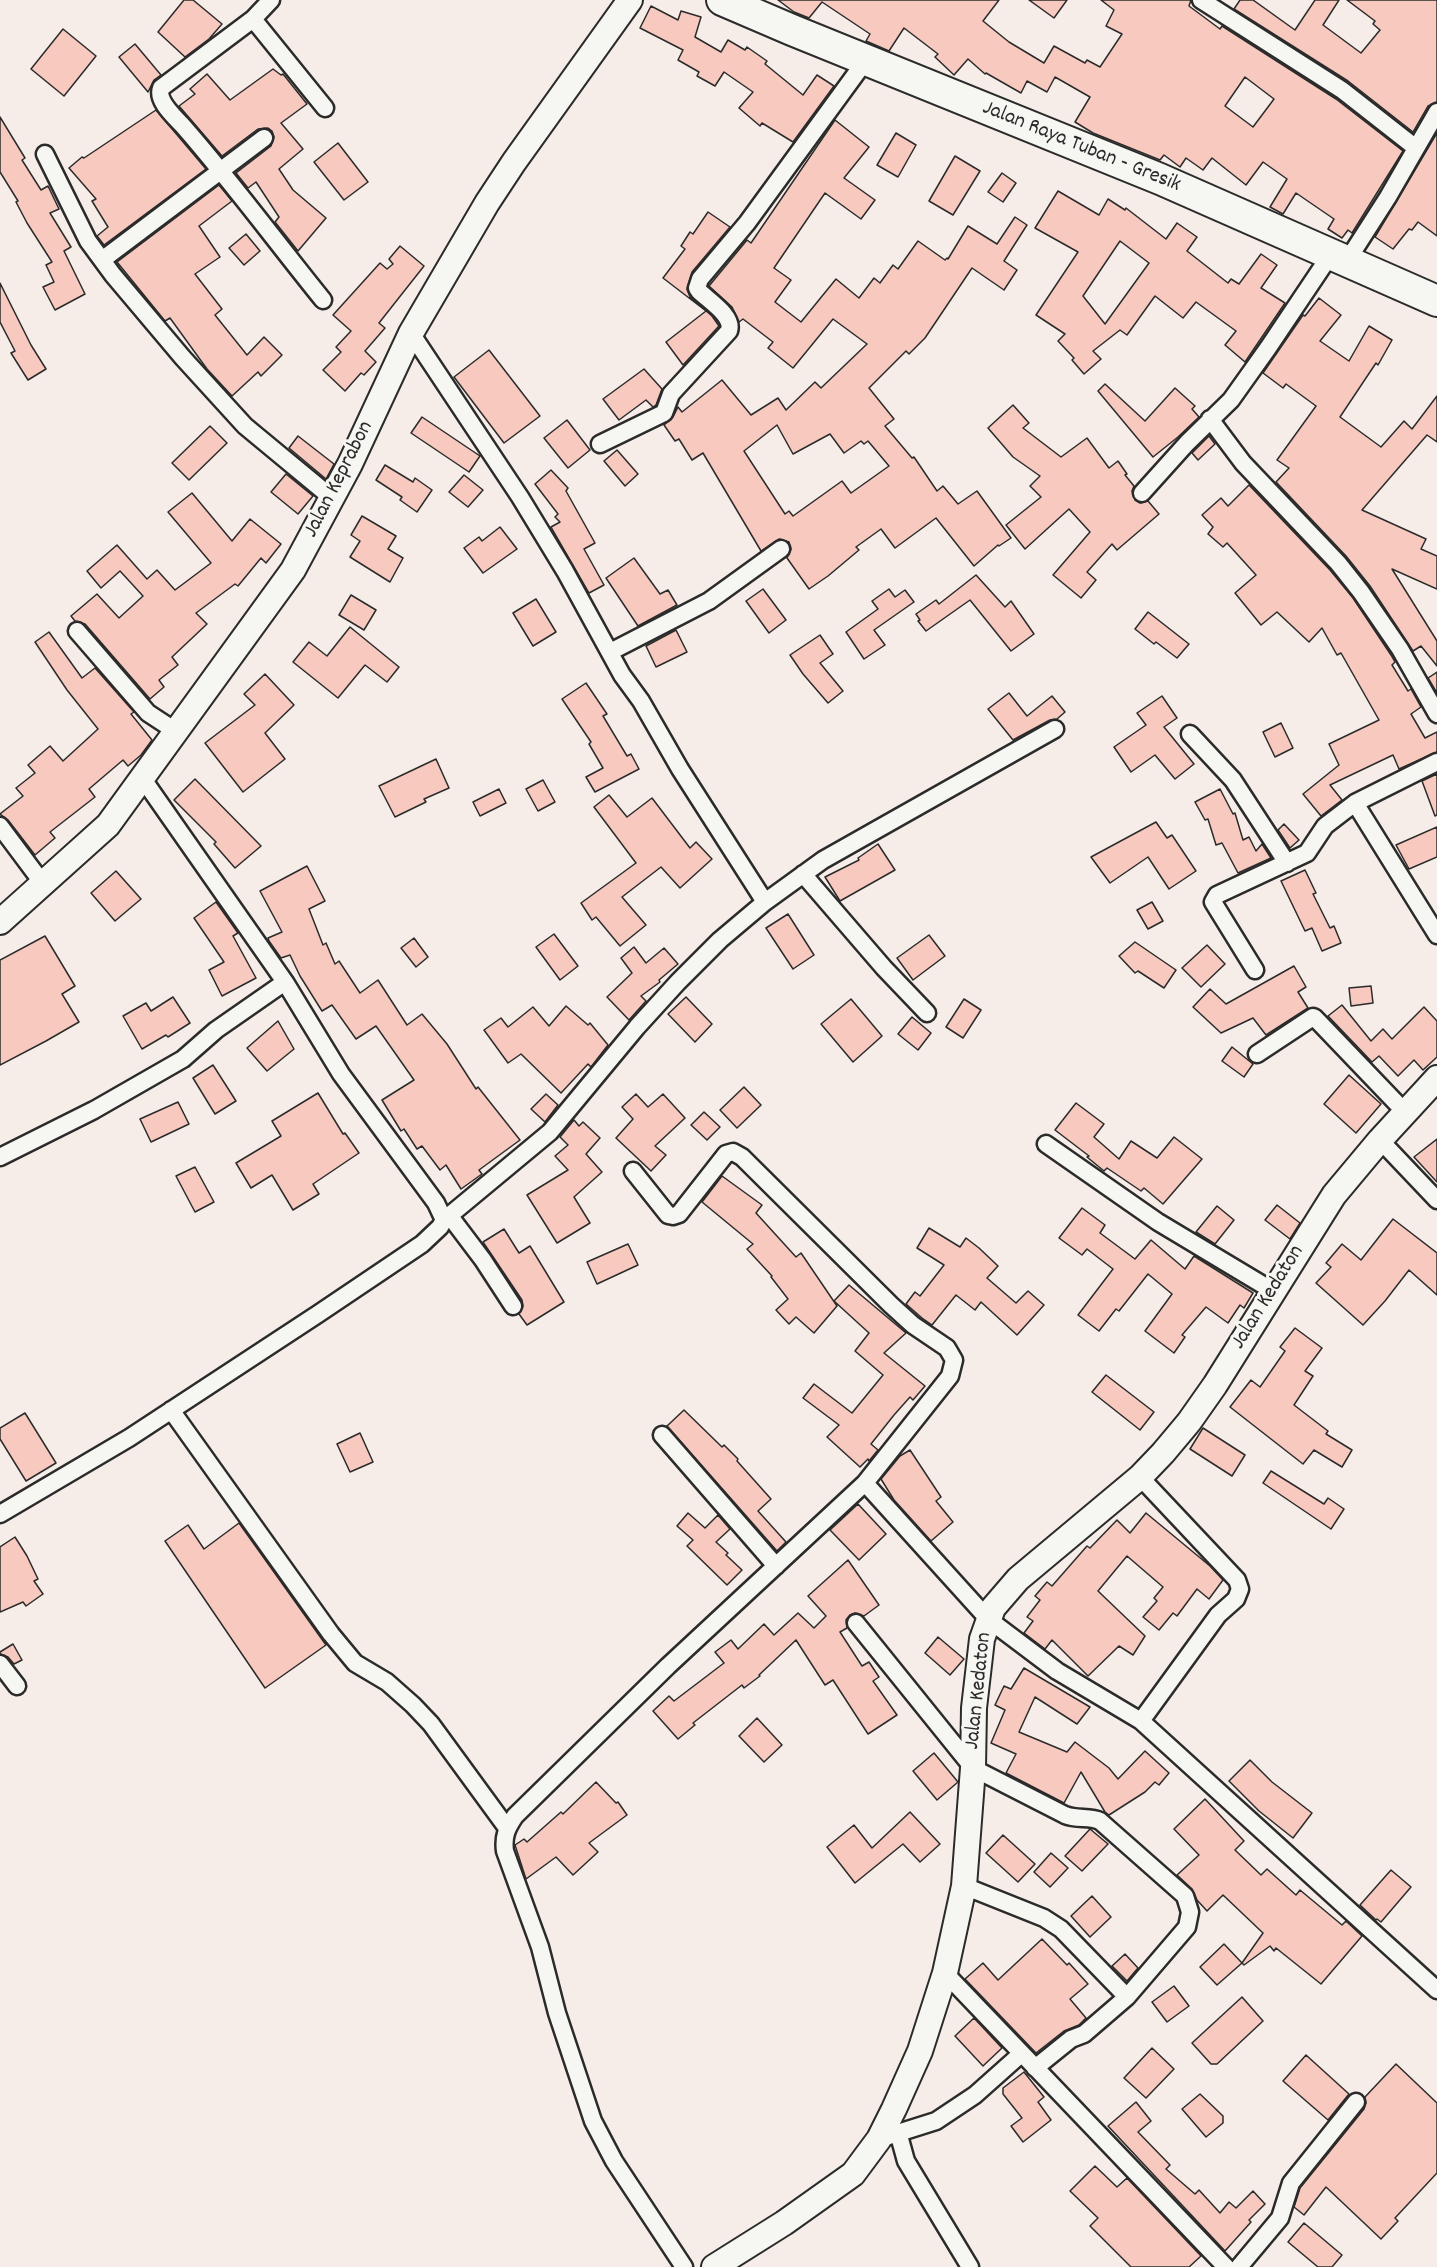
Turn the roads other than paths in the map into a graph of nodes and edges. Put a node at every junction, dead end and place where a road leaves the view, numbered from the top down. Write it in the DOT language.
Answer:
graph roads {
  1 [pos="271,0"];
  2 [pos="630,0"];
  3 [pos="1201,0"];
  4 [pos="726,1"];
  5 [pos="253,19"];
  6 [pos="866,60"];
  7 [pos="325,108"];
  8 [pos="1437,112"];
  9 [pos="264,138"];
  10 [pos="1416,148"];
  11 [pos="45,154"];
  12 [pos="221,170"];
  13 [pos="1339,257"];
  14 [pos="102,260"];
  15 [pos="323,300"];
  16 [pos="1437,301"];
  17 [pos="411,333"];
  18 [pos="1210,419"];
  19 [pos="600,444"];
  20 [pos="1142,493"];
  21 [pos="332,498"];
  22 [pos="781,549"];
  23 [pos="77,631"];
  24 [pos="610,652"];
  25 [pos="1437,714"];
  26 [pos="1055,729"];
  27 [pos="177,732"];
  28 [pos="1190,734"];
  29 [pos="1437,762"];
  30 [pos="143,778"];
  31 [pos="1355,803"];
  32 [pos="0,826"];
  33 [pos="1287,863"];
  34 [pos="803,874"];
  35 [pos="44,885"];
  36 [pos="765,902"];
  37 [pos="0,922"];
  38 [pos="1437,935"];
  39 [pos="1255,970"];
  40 [pos="285,982"];
  41 [pos="927,1013"];
  42 [pos="1257,1054"];
  43 [pos="1437,1078"];
  44 [pos="1405,1112"];
  45 [pos="1380,1140"];
  46 [pos="1046,1144"];
  47 [pos="1,1154"];
  48 [pos="633,1171"];
  49 [pos="1437,1200"];
  50 [pos="446,1218"];
  51 [pos="1273,1290"];
  52 [pos="513,1306"];
  53 [pos="171,1410"];
  54 [pos="662,1436"];
  55 [pos="1140,1477"];
  56 [pos="865,1483"];
  57 [pos="0,1514"];
  58 [pos="776,1566"];
  59 [pos="988,1618"];
  60 [pos="856,1623"];
  61 [pos="0,1664"];
  62 [pos="17,1686"];
  63 [pos="1141,1721"];
  64 [pos="973,1768"];
  65 [pos="507,1828"];
  66 [pos="964,1886"];
  67 [pos="945,1973"];
  68 [pos="1437,1990"];
  69 [pos="1126,1997"];
  70 [pos="1021,2054"];
  71 [pos="1035,2068"];
  72 [pos="1356,2102"];
  73 [pos="888,2136"];
  74 [pos="684,2267"];
  75 [pos="714,2267"];
  76 [pos="970,2267"];
  77 [pos="1226,2267"];
  78 [pos="1239,2267"];
  1 -- 5 [label="street"];
  2 -- 17 [label="street, Jalan Keprabon"];
  3 -- 10 [label="street"];
  4 -- 6 [label="highway, Jalan Raya Tuban - Gresik"];
  5 -- 7 [label="street"];
  5 -- 12 [label="street"];
  6 -- 13 [label="highway, Jalan Raya Tuban - Gresik"];
  6 -- 19 [label="street"];
  8 -- 10 [label="street"];
  9 -- 12 [label="street"];
  10 -- 13 [label="street"];
  11 -- 14 [label="street"];
  12 -- 14 [label="street"];
  12 -- 15 [label="street"];
  13 -- 16 [label="highway, Jalan Raya Tuban - Gresik"];
  13 -- 18 [label="street"];
  14 -- 21 [label="street"];
  17 -- 21 [label="street, Jalan Keprabon"];
  17 -- 24 [label="street"];
  18 -- 20 [label="street"];
  18 -- 25 [label="street"];
  21 -- 27 [label="street, Jalan Keprabon"];
  22 -- 24 [label="street"];
  23 -- 27 [label="street"];
  24 -- 36 [label="street"];
  26 -- 34 [label="street"];
  27 -- 30 [label="street, Jalan Keprabon"];
  28 -- 33 [label="street"];
  29 -- 31 [label="street"];
  30 -- 35 [label="street, Jalan Keprabon"];
  30 -- 40 [label="street"];
  31 -- 33 [label="street"];
  31 -- 38 [label="street"];
  32 -- 35 [label="street"];
  33 -- 39 [label="street"];
  34 -- 36 [label="street"];
  34 -- 41 [label="street"];
  35 -- 37 [label="street, Jalan Keprabon"];
  36 -- 50 [label="street"];
  40 -- 47 [label="street"];
  40 -- 50 [label="street"];
  42 -- 44 [label="street"];
  43 -- 44 [label="street, Jalan Kedaton"];
  44 -- 45 [label="street, Jalan Kedaton"];
  45 -- 49 [label="street"];
  45 -- 51 [label="street, Jalan Kedaton"];
  46 -- 51 [label="street"];
  48 -- 56 [label="street"];
  50 -- 52 [label="street"];
  50 -- 53 [label="street"];
  51 -- 55 [label="street, Jalan Kedaton"];
  53 -- 57 [label="street"];
  53 -- 65 [label="street"];
  54 -- 58 [label="street"];
  55 -- 59 [label="street, Jalan Kedaton"];
  55 -- 63 [label="street"];
  56 -- 58 [label="street"];
  56 -- 59 [label="street"];
  58 -- 65 [label="street"];
  59 -- 63 [label="street"];
  59 -- 64 [label="street, Jalan Kedaton"];
  60 -- 64 [label="street"];
  61 -- 62 [label="street"];
  63 -- 68 [label="street"];
  64 -- 66 [label="street, Jalan Kedaton"];
  64 -- 69 [label="street"];
  65 -- 74 [label="street"];
  66 -- 67 [label="street, Jalan Kedaton"];
  66 -- 69 [label="street"];
  67 -- 70 [label="street"];
  67 -- 73 [label="street, Jalan Kedaton"];
  69 -- 71 [label="street"];
  70 -- 71 [label="street"];
  70 -- 73 [label="street"];
  71 -- 77 [label="street"];
  72 -- 78 [label="street"];
  73 -- 75 [label="street, Jalan Kedaton"];
  73 -- 76 [label="street"];
}
